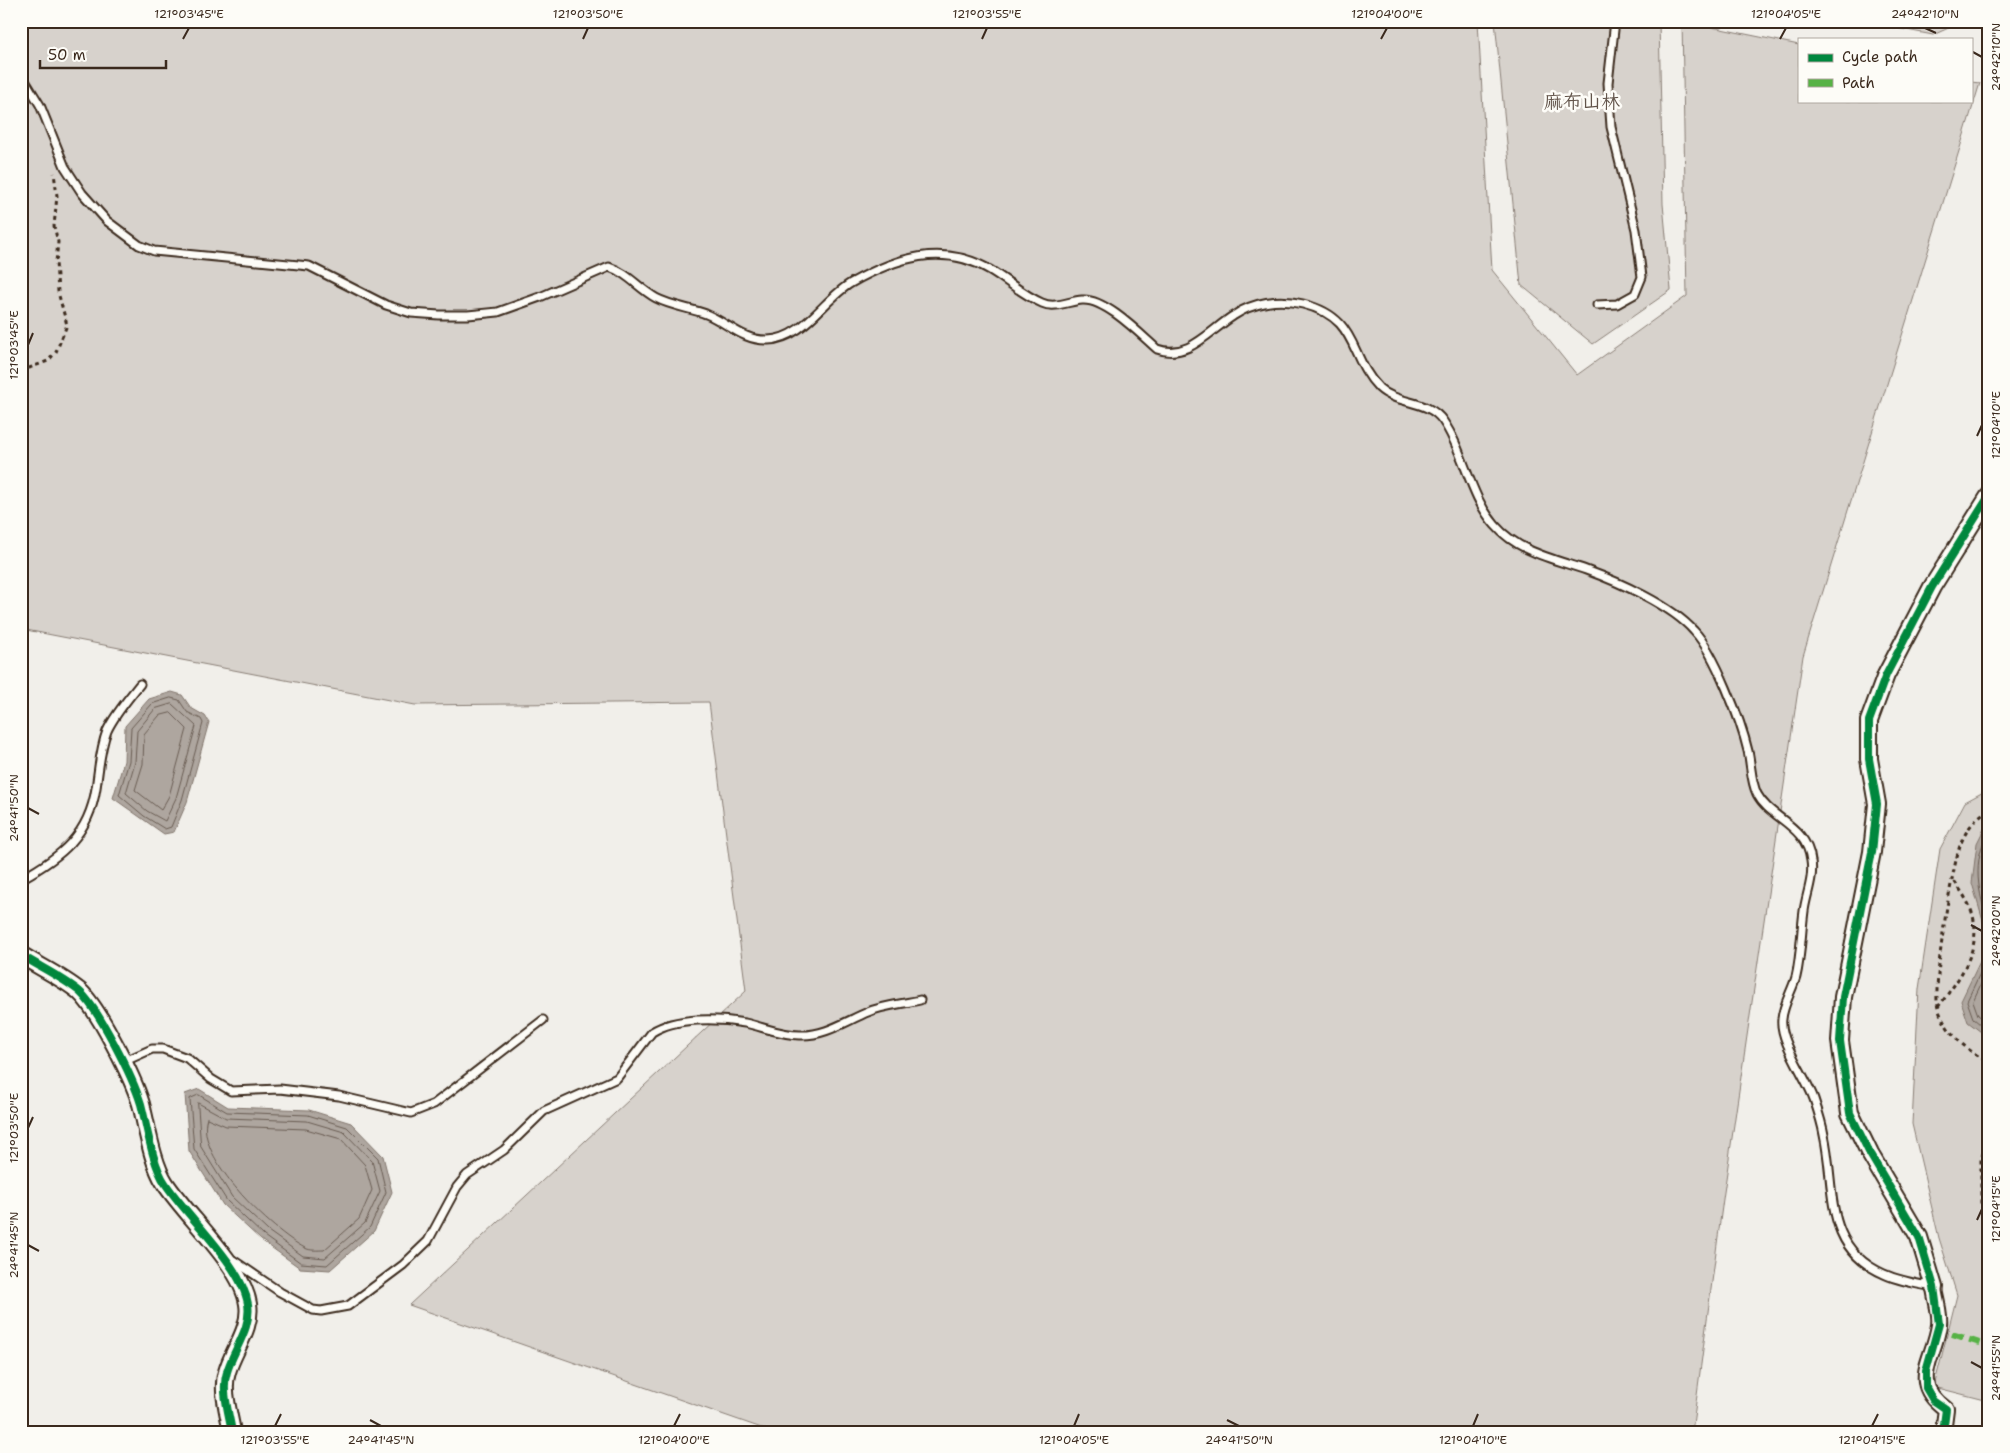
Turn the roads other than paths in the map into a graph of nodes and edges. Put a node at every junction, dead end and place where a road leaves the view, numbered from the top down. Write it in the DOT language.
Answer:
graph roads {
  1 [pos="1615,21"];
  2 [pos="21,74"];
  3 [pos="1597,305"];
  4 [pos="1989,496"];
  5 [pos="140,684"];
  6 [pos="21,879"];
  7 [pos="21,955"];
  8 [pos="920,1000"];
  9 [pos="543,1020"];
  10 [pos="122,1062"];
  11 [pos="220,1252"];
  12 [pos="1934,1287"];
  13 [pos="232,1432"];
  14 [pos="1943,1432"];
  1 -- 3 [label="lane"];
  2 -- 12 [label="lane"];
  4 -- 12 [label="street"];
  5 -- 6 [label="lane"];
  7 -- 10 [label="street"];
  8 -- 11 [label="lane"];
  9 -- 10 [label="lane"];
  10 -- 11 [label="street"];
  11 -- 13 [label="street"];
  12 -- 14 [label="street"];
}
